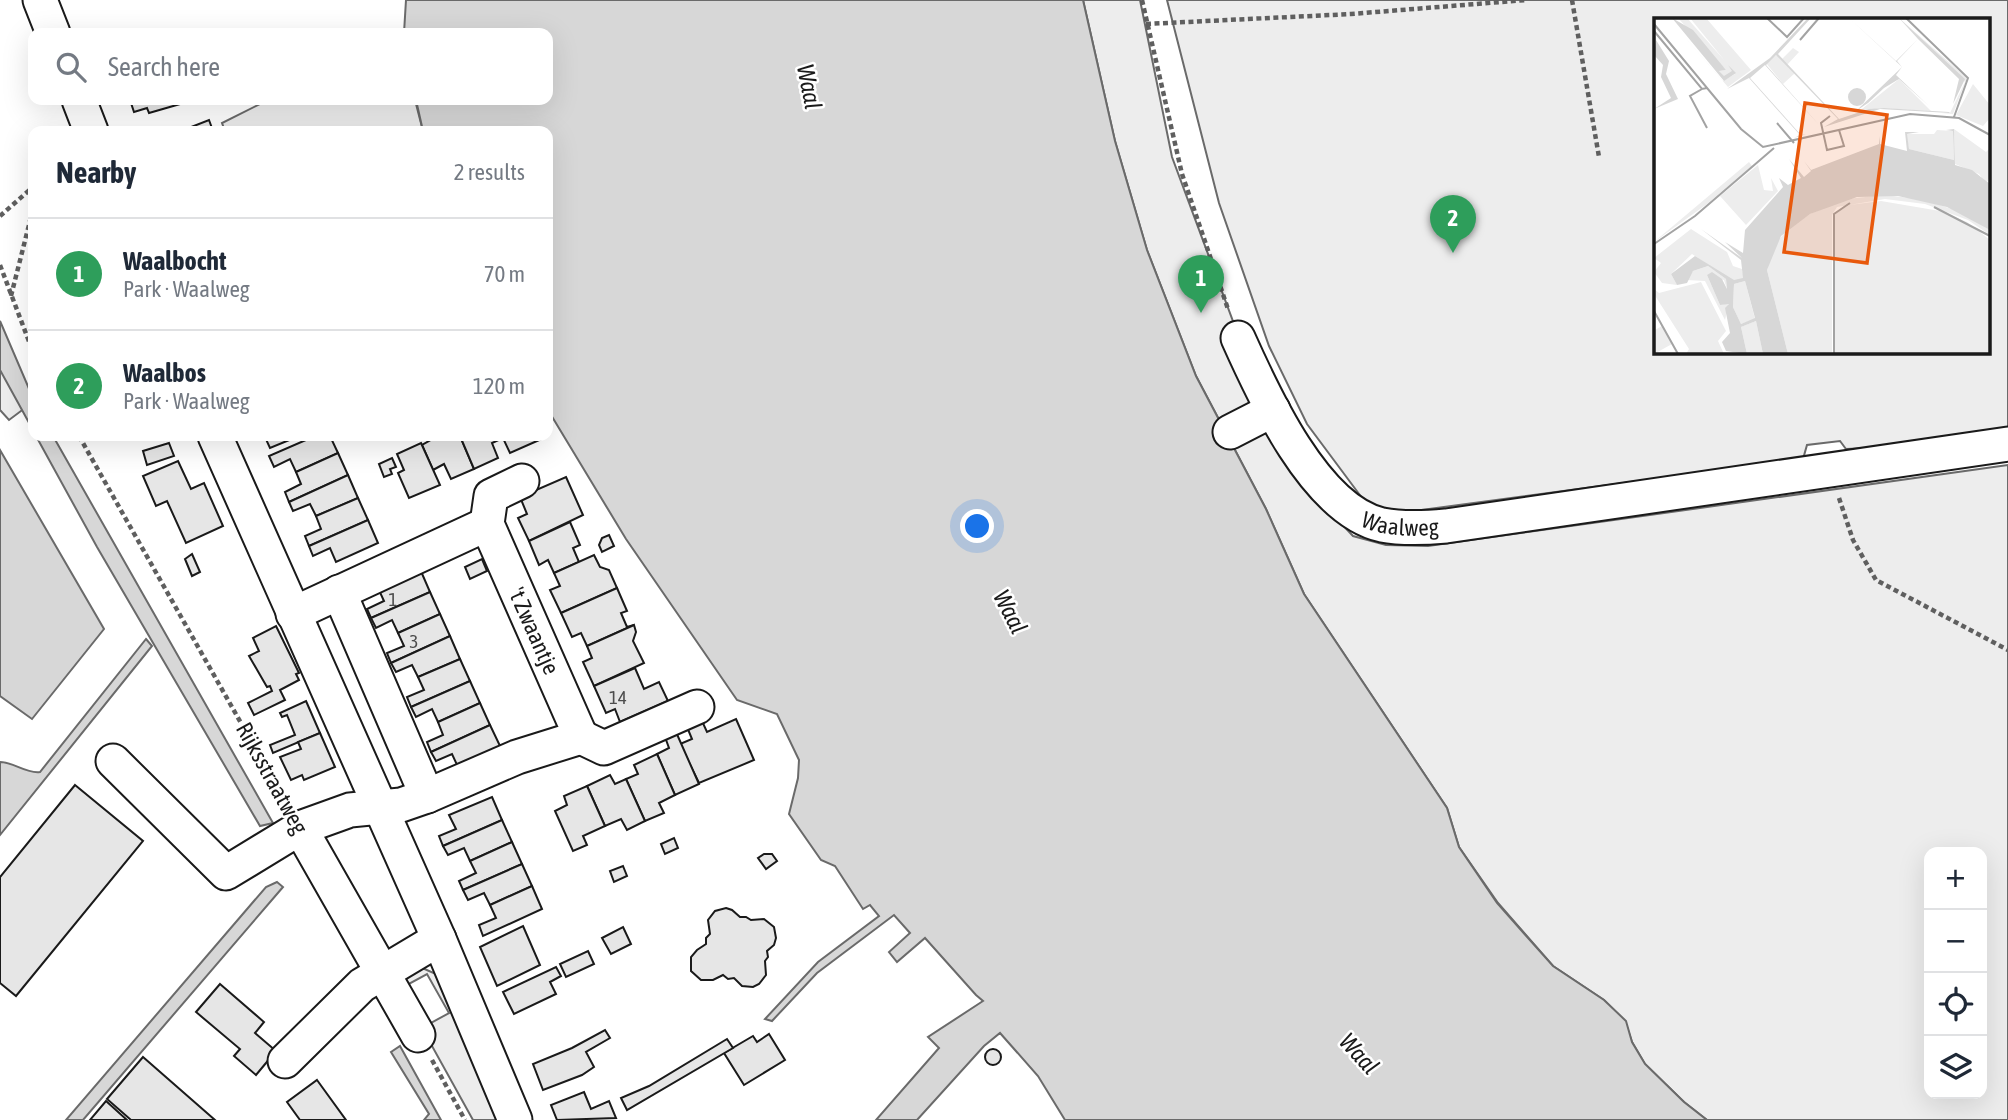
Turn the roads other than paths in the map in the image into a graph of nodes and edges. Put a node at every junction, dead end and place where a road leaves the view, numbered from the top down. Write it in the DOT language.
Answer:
graph roads {
  1 [pos="40,0"];
  2 [pos="51,28"];
  3 [pos="81,105"];
  4 [pos="90,126"];
  5 [pos="1238,338"];
  6 [pos="1273,410"];
  7 [pos="1230,432"];
  8 [pos="217,441"];
  9 [pos="2008,444"];
  10 [pos="522,481"];
  11 [pos="487,524"];
  12 [pos="339,593"];
  13 [pos="293,614"];
  14 [pos="697,707"];
  15 [pos="581,737"];
  16 [pos="113,761"];
  17 [pos="427,796"];
  18 [pos="379,807"];
  19 [pos="300,828"];
  20 [pos="439,939"];
  21 [pos="382,971"];
  22 [pos="418,1035"];
  23 [pos="285,1061"];
  24 [pos="515,1120"];
  1 -- 2 [label="street"];
  3 -- 4 [label="street"];
  5 -- 6 [label="street, Waalweg"];
  6 -- 7 [label="street"];
  6 -- 9 [label="street, Waalweg"];
  8 -- 13 [label="street"];
  10 -- 11 [label="street"];
  11 -- 12 [label="street"];
  11 -- 15 [label="street, 't Zwaantje"];
  12 -- 13 [label="street"];
  12 -- 17 [label="street"];
  13 -- 18 [label="street"];
  14 -- 15 [label="street"];
  15 -- 17 [label="street"];
  16 -- 19 [label="street"];
  17 -- 18 [label="street"];
  18 -- 19 [label="street"];
  18 -- 20 [label="street"];
  19 -- 21 [label="street, Rijksstraatweg"];
  20 -- 21 [label="street"];
  20 -- 24 [label="street"];
  21 -- 22 [label="street, Rijksstraatweg"];
  21 -- 23 [label="street"];
}
